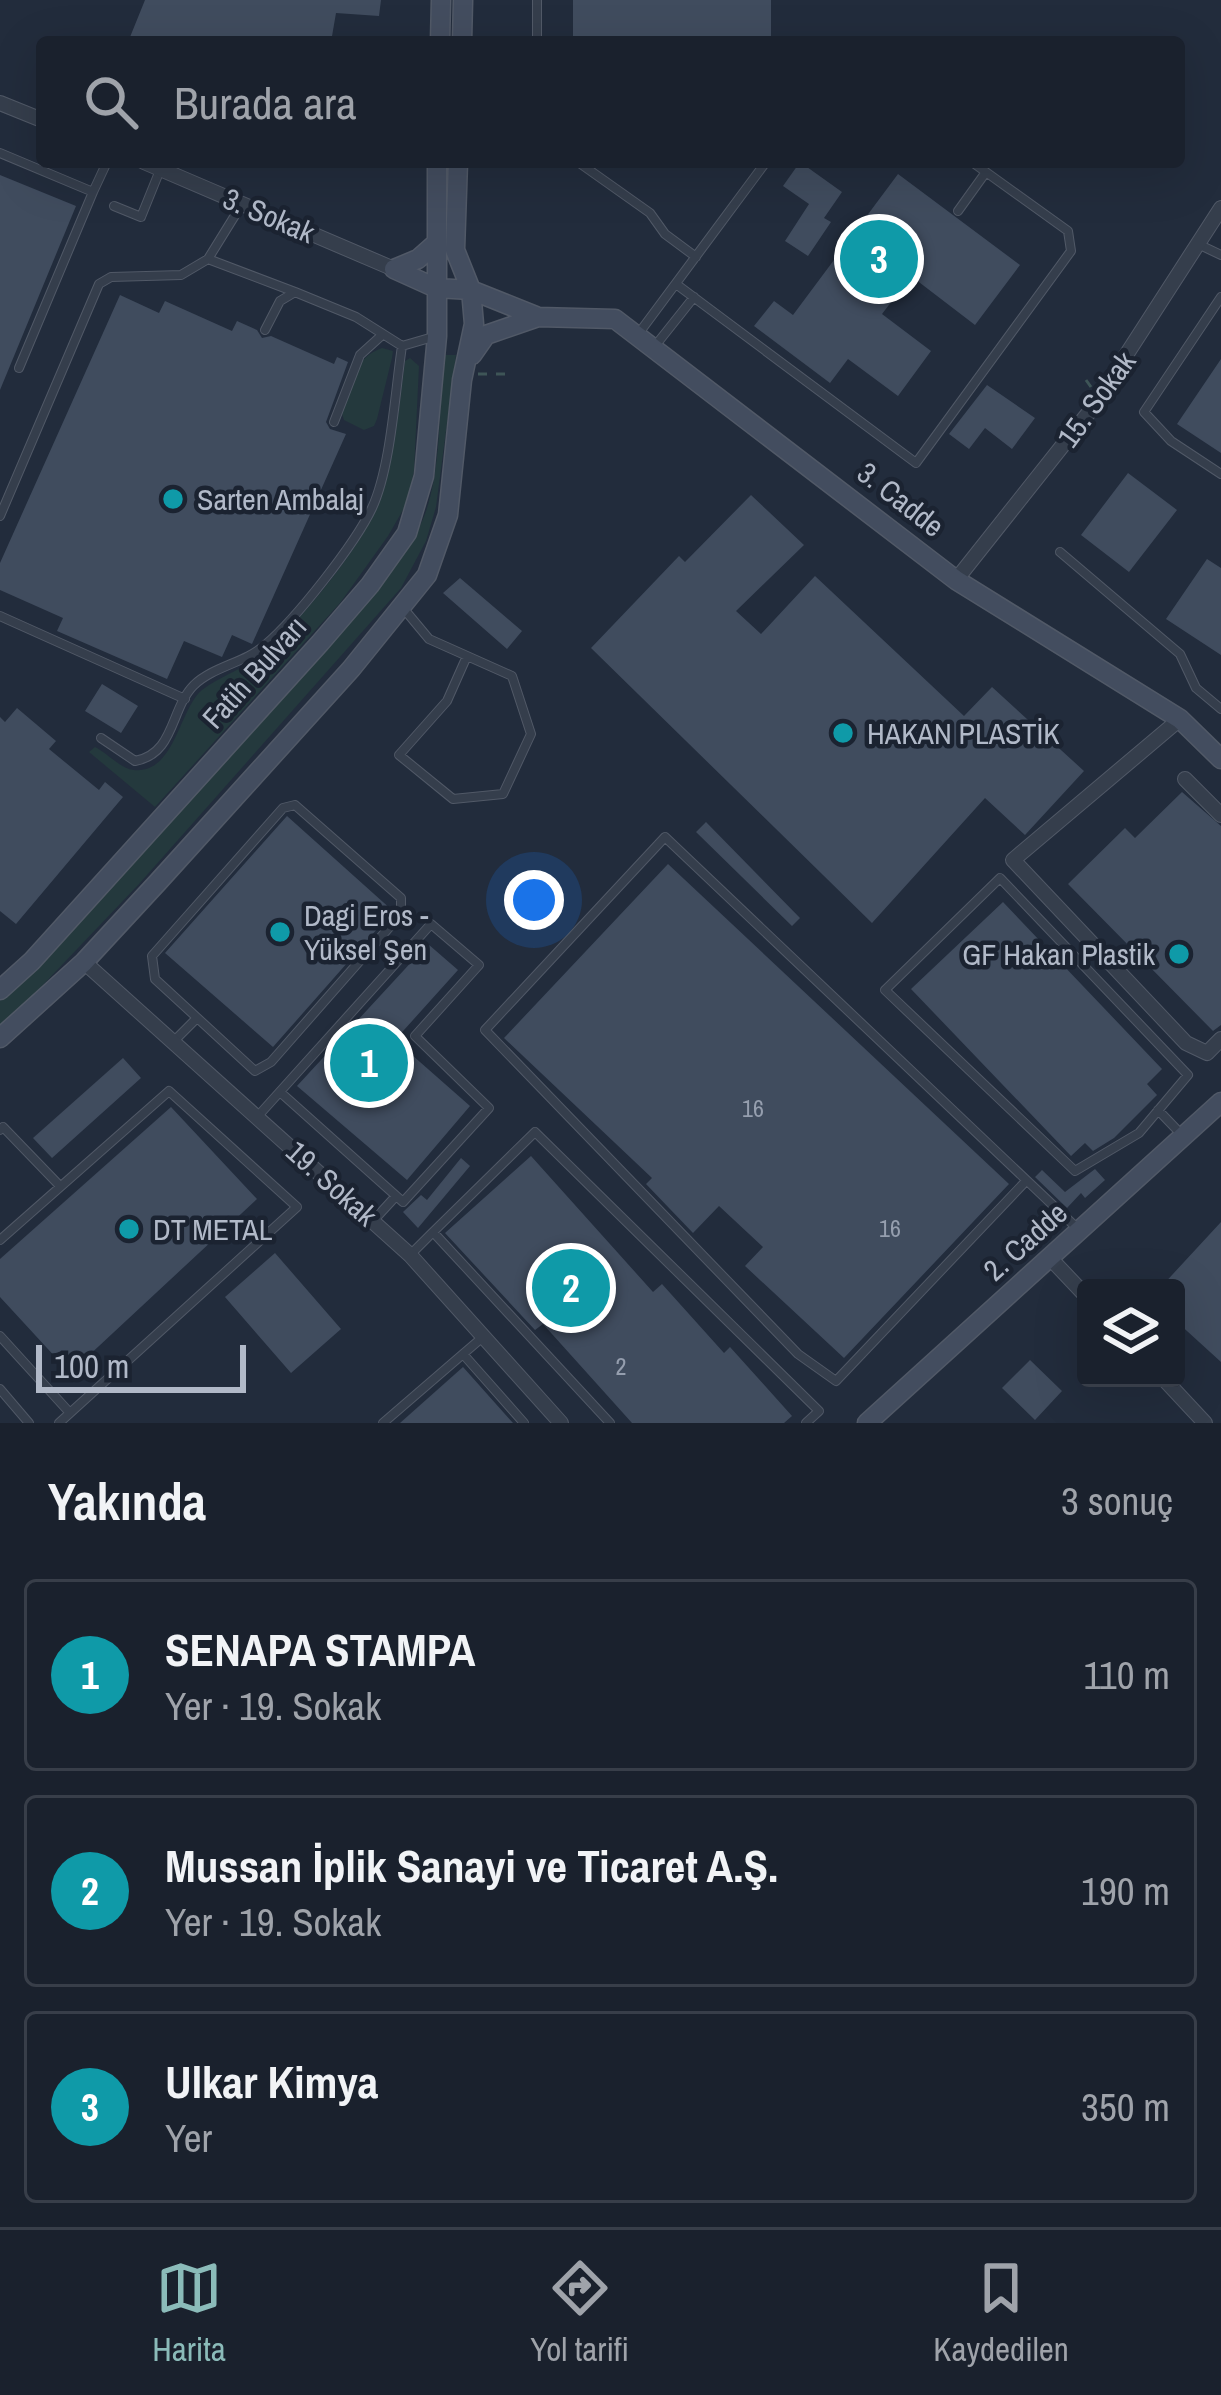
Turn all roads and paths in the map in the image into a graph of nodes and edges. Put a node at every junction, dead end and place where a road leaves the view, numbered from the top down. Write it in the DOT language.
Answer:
graph roads {
  1 [pos="441,0"];
  2 [pos="463,0"];
  3 [pos="537,0"];
  4 [pos="440,36"];
  5 [pos="462,36"];
  6 [pos="537,36"];
  7 [pos="0,103"];
  8 [pos="36,118"];
  9 [pos="0,153"];
  10 [pos="104,168"];
  11 [pos="160,168"];
  12 [pos="437,168"];
  13 [pos="458,168"];
  14 [pos="586,168"];
  15 [pos="762,168"];
  16 [pos="980,168"];
  17 [pos="986,172"];
  18 [pos="93,193"];
  19 [pos="242,203"];
  20 [pos="114,206"];
  21 [pos="1221,208"];
  22 [pos="958,211"];
  23 [pos="435,244"];
  24 [pos="1198,245"];
  25 [pos="1221,255"];
  26 [pos="696,257"];
  27 [pos="208,259"];
  28 [pos="394,269"];
  29 [pos="676,284"];
  30 [pos="436,288"];
  31 [pos="471,290"];
  32 [pos="295,292"];
  33 [pos="1221,297"];
  34 [pos="694,298"];
  35 [pos="538,316"];
  36 [pos="265,330"];
  37 [pos="638,334"];
  38 [pos="381,336"];
  39 [pos="437,336"];
  40 [pos="471,337"];
  41 [pos="402,346"];
  42 [pos="654,347"];
  43 [pos="19,368"];
  44 [pos="468,369"];
  45 [pos="506,374"];
  46 [pos="1086,380"];
  47 [pos="1091,387"];
  48 [pos="334,422"];
  49 [pos="1221,474"];
  50 [pos="0,516"];
  51 [pos="1060,552"];
  52 [pos="956,580"];
  53 [pos="403,608"];
  54 [pos="0,616"];
  55 [pos="467,656"];
  56 [pos="185,699"];
  57 [pos="1221,709"];
  58 [pos="1180,718"];
  59 [pos="101,738"];
  60 [pos="1221,758"];
  61 [pos="1185,779"];
  62 [pos="1221,815"];
  63 [pos="84,962"];
  64 [pos="4,980"];
  65 [pos="197,1018"];
  66 [pos="0,1038"];
  67 [pos="1221,1039"];
  68 [pos="175,1040"];
  69 [pos="280,1092"];
  70 [pos="1221,1102"];
  71 [pos="1158,1110"];
  72 [pos="258,1116"];
  73 [pos="0,1130"];
  74 [pos="1183,1137"];
  75 [pos="1026,1181"];
  76 [pos="60,1186"];
  77 [pos="396,1196"];
  78 [pos="373,1221"];
  79 [pos="1081,1231"];
  80 [pos="433,1232"];
  81 [pos="0,1240"];
  82 [pos="410,1255"];
  83 [pos="1051,1259"];
  84 [pos="1077,1286"];
  85 [pos="0,1336"];
  86 [pos="484,1336"];
  87 [pos="463,1354"];
  88 [pos="1171,1387"];
  89 [pos="0,1389"];
  90 [pos="70,1413"];
  91 [pos="29,1423"];
  92 [pos="59,1423"];
  93 [pos="383,1423"];
  94 [pos="524,1423"];
  95 [pos="561,1423"];
  96 [pos="610,1423"];
  97 [pos="806,1423"];
  98 [pos="867,1423"];
  99 [pos="1205,1423"];
  1 -- 4 [label="main road"];
  2 -- 5 [label="main road"];
  3 -- 6 [label="lane"];
  7 -- 8 [label="street"];
  9 -- 18 [label="lane"];
  10 -- 18 [label="lane"];
  11 -- 19 [label="street, 3. Sokak"];
  11 -- 20 [label="lane"];
  12 -- 23 [label="main road, Fatih Bulvarı"];
  13 -- 31 [label="main road"];
  14 -- 26 [label="lane"];
  15 -- 26 [label="lane"];
  16 -- 17 [label="lane"];
  17 -- 22 [label="lane"];
  17 -- 34 [label="lane"];
  18 -- 43 [label="lane"];
  19 -- 27 [label="lane"];
  19 -- 28 [label="street, 3. Sokak"];
  21 -- 24 [label="street, 15. Sokak"];
  23 -- 28 [label="main road"];
  23 -- 30 [label="main road, Fatih Bulvarı"];
  24 -- 25 [label="lane"];
  24 -- 52 [label="street, 15. Sokak"];
  26 -- 29 [label="lane"];
  27 -- 32 [label="lane"];
  27 -- 50 [label="lane"];
  28 -- 30 [label="main road"];
  29 -- 34 [label="lane"];
  29 -- 37 [label="lane"];
  30 -- 31 [label="main road"];
  30 -- 39 [label="main road, Fatih Bulvarı"];
  31 -- 35 [label="main road"];
  31 -- 40 [label="main road"];
  32 -- 36 [label="lane"];
  32 -- 38 [label="lane"];
  33 -- 49 [label="lane"];
  34 -- 42 [label="lane"];
  35 -- 37 [label="main road, 3. Cadde"];
  35 -- 44 [label="main road"];
  37 -- 42 [label="main road, 3. Cadde"];
  38 -- 41 [label="lane"];
  38 -- 48 [label="lane"];
  39 -- 40 [label="main road"];
  39 -- 41 [label="lane"];
  39 -- 64 [label="main road, Fatih Bulvarı"];
  40 -- 44 [label="main road"];
  41 -- 56 [label="lane"];
  42 -- 52 [label="main road, 3. Cadde"];
  44 -- 45 [label="path"];
  44 -- 53 [label="main road"];
  46 -- 47 [label="path"];
  51 -- 57 [label="lane"];
  52 -- 58 [label="main road, 3. Cadde"];
  53 -- 55 [label="lane"];
  53 -- 63 [label="main road"];
  54 -- 56 [label="lane"];
  55 -- 55 [label="lane"];
  56 -- 59 [label="lane"];
  58 -- 60 [label="main road, 3. Cadde"];
  58 -- 67 [label="street"];
  61 -- 62 [label="street"];
  63 -- 66 [label="main road"];
  63 -- 68 [label="street, 19. Sokak"];
  65 -- 65 [label="lane"];
  65 -- 68 [label="lane"];
  68 -- 72 [label="street, 19. Sokak"];
  69 -- 72 [label="lane"];
  69 -- 77 [label="lane"];
  69 -- 77 [label="lane"];
  70 -- 74 [label="main road, 2. Cadde"];
  71 -- 71 [label="lane"];
  71 -- 74 [label="lane"];
  72 -- 78 [label="street, 19. Sokak"];
  73 -- 76 [label="lane"];
  74 -- 79 [label="main road, 2. Cadde"];
  75 -- 75 [label="lane"];
  75 -- 79 [label="lane"];
  76 -- 81 [label="lane"];
  76 -- 90 [label="lane"];
  77 -- 78 [label="lane"];
  78 -- 82 [label="street, 19. Sokak"];
  79 -- 83 [label="main road, 2. Cadde"];
  80 -- 82 [label="lane"];
  80 -- 96 [label="lane"];
  80 -- 97 [label="lane"];
  82 -- 86 [label="street, 19. Sokak"];
  83 -- 84 [label="street"];
  83 -- 98 [label="main road, 2. Cadde"];
  85 -- 90 [label="lane"];
  86 -- 87 [label="lane"];
  86 -- 95 [label="street, 19. Sokak"];
  87 -- 93 [label="lane"];
  87 -- 94 [label="lane"];
  88 -- 99 [label="street"];
  89 -- 91 [label="lane"];
  90 -- 92 [label="lane"];
}
